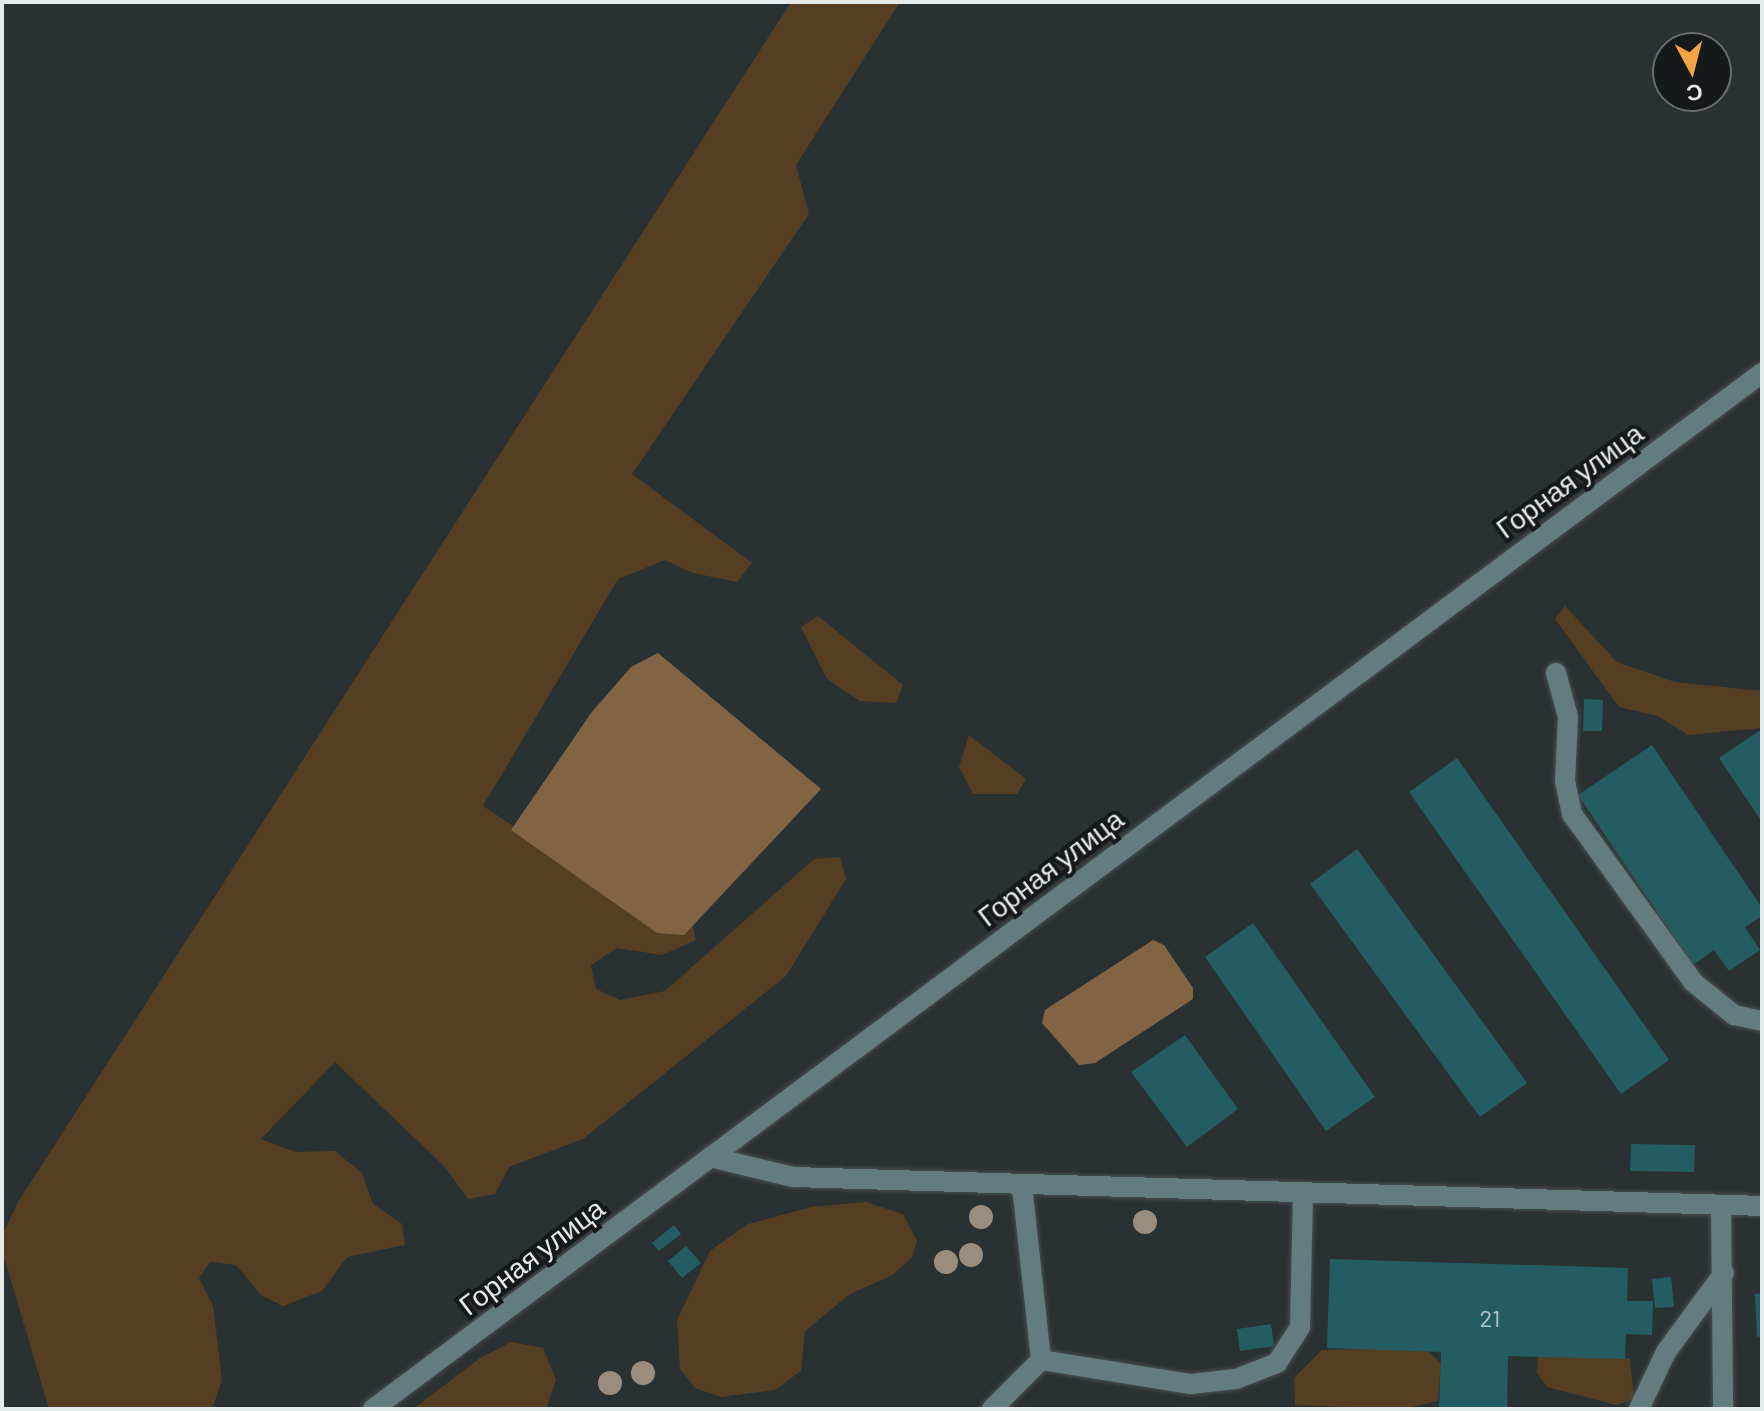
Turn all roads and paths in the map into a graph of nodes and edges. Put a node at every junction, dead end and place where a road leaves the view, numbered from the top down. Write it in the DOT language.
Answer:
graph roads {
  1 [pos="1762,373"];
  2 [pos="1556,673"];
  3 [pos="1762,1021"];
  4 [pos="710,1157"];
  5 [pos="1022,1185"];
  6 [pos="1303,1193"];
  7 [pos="1721,1205"];
  8 [pos="1762,1206"];
  9 [pos="1724,1273"];
  10 [pos="1041,1360"];
  11 [pos="373,1409"];
  12 [pos="992,1409"];
  13 [pos="1639,1409"];
  14 [pos="1723,1409"];
  1 -- 4 [label="street, Горная улица"];
  2 -- 3 [label="street"];
  4 -- 5 [label="street"];
  4 -- 11 [label="street, Горная улица"];
  5 -- 6 [label="street"];
  5 -- 10 [label="street"];
  6 -- 7 [label="street"];
  6 -- 10 [label="street"];
  7 -- 8 [label="street"];
  7 -- 9 [label="street"];
  9 -- 13 [label="street"];
  9 -- 14 [label="street"];
  10 -- 12 [label="street"];
}
